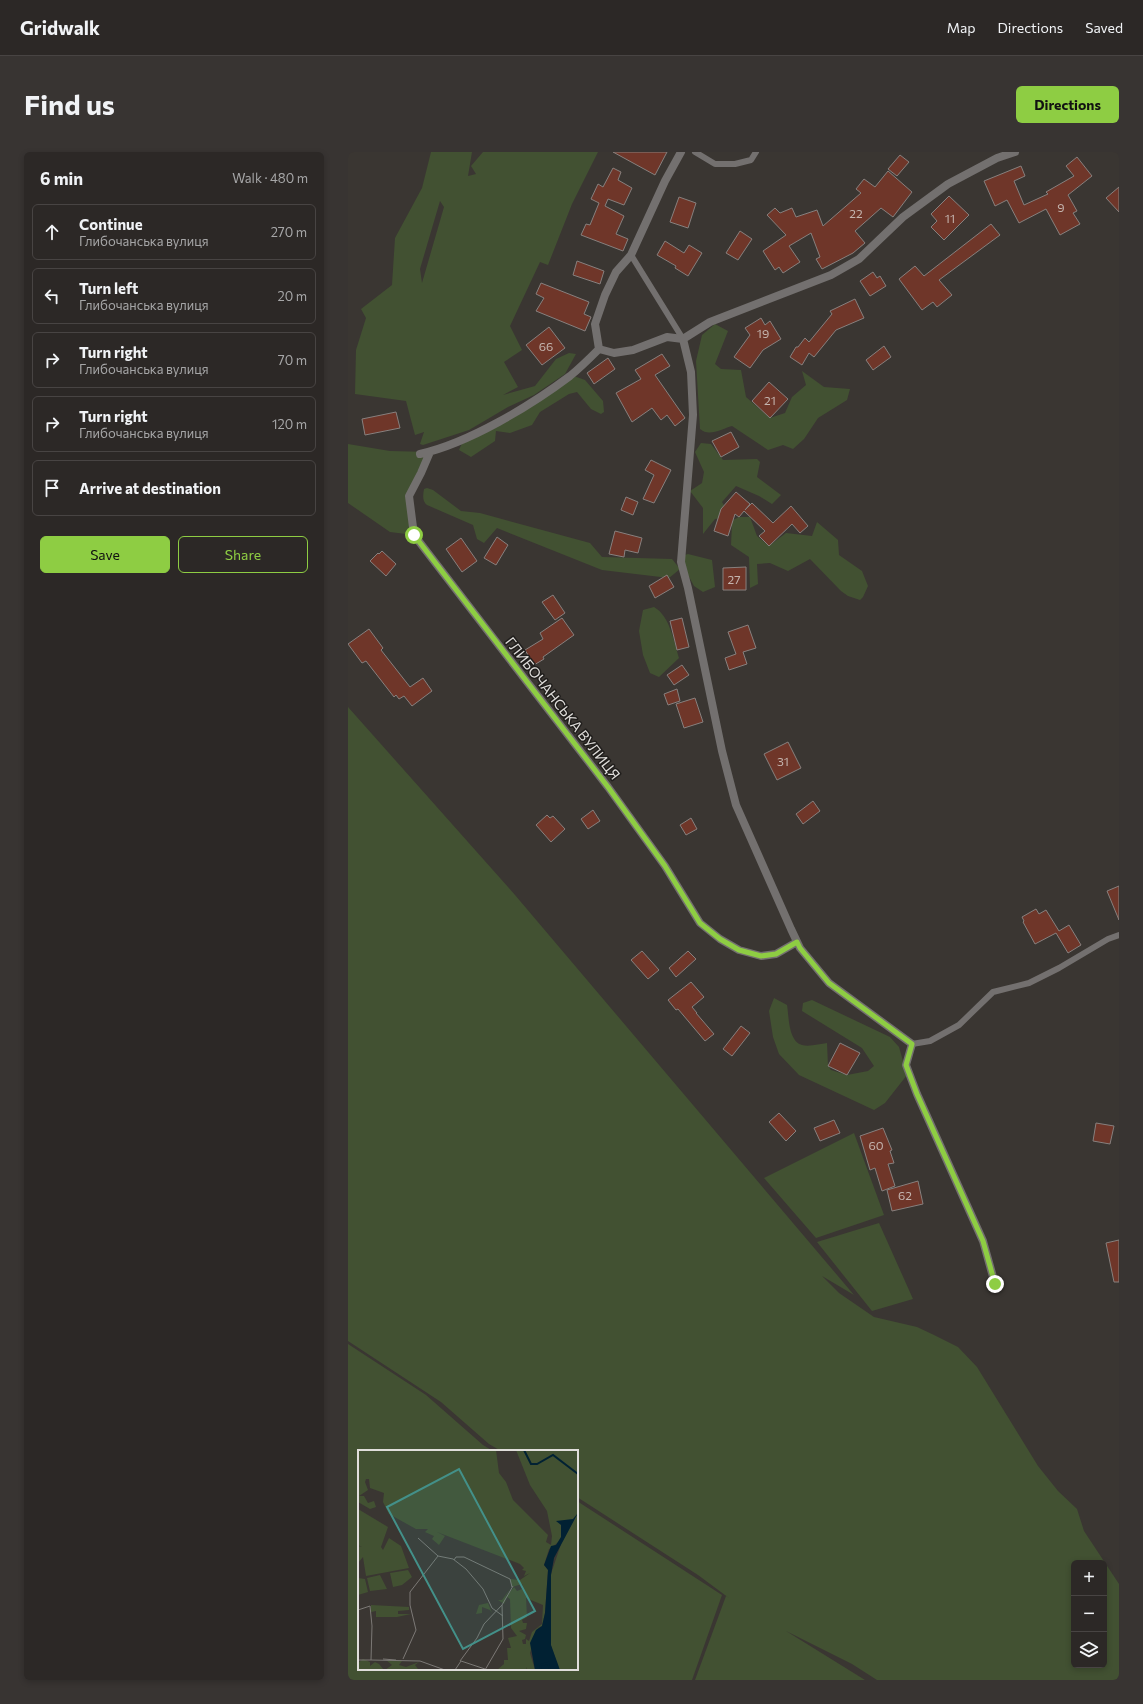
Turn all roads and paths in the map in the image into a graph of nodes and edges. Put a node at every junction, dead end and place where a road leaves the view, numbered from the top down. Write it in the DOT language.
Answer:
graph roads {
  1 [pos="681,152"];
  2 [pos="695,152"];
  3 [pos="756,152"];
  4 [pos="1015,152"];
  5 [pos="631,255"];
  6 [pos="683,339"];
  7 [pos="599,349"];
  8 [pos="430,452"];
  9 [pos="420,454"];
  10 [pos="1119,936"];
  11 [pos="797,942"];
  12 [pos="912,1044"];
  13 [pos="995,1284"];
  1 -- 5 [label="street"];
  2 -- 3 [label="lane"];
  4 -- 6 [label="street"];
  5 -- 6 [label="lane"];
  5 -- 7 [label="street"];
  6 -- 7 [label="street"];
  6 -- 11 [label="street"];
  7 -- 8 [label="street"];
  8 -- 9 [label="street"];
  8 -- 11 [label="street, ГЛИБОЧАНСЬКА ВУЛИЦЯ"];
  10 -- 12 [label="lane"];
  11 -- 12 [label="street"];
  12 -- 13 [label="street"];
}
